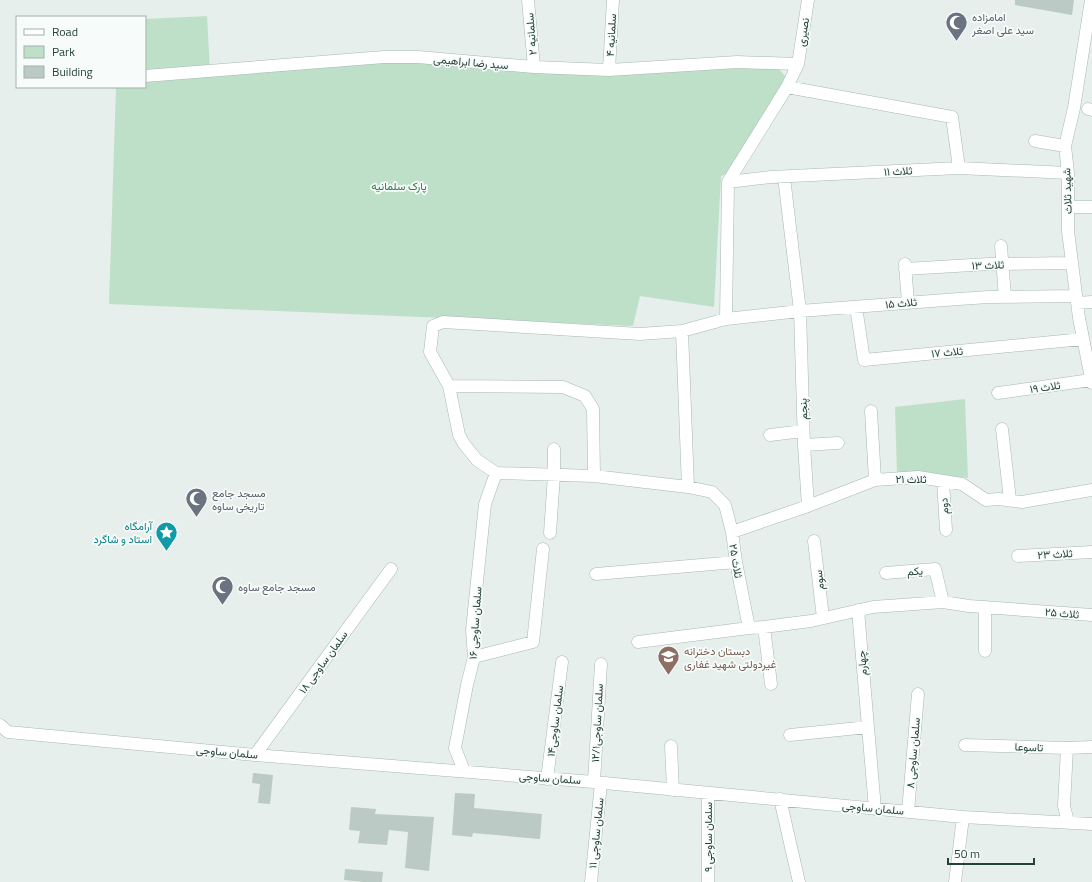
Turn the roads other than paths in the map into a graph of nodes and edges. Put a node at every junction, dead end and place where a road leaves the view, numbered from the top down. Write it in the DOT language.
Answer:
graph roads {
  1 [pos="528,0"];
  2 [pos="613,0"];
  3 [pos="808,0"];
  4 [pos="1091,4"];
  5 [pos="798,64"];
  6 [pos="534,67"];
  7 [pos="609,70"];
  8 [pos="146,76"];
  9 [pos="788,87"];
  10 [pos="1035,141"];
  11 [pos="1065,146"];
  12 [pos="959,168"];
  13 [pos="1068,173"];
  14 [pos="784,177"];
  15 [pos="728,182"];
  16 [pos="1069,207"];
  17 [pos="1092,207"];
  18 [pos="1001,246"];
  19 [pos="1072,263"];
  20 [pos="1002,264"];
  21 [pos="1005,297"];
  22 [pos="1076,299"];
  23 [pos="1092,302"];
  24 [pos="908,303"];
  25 [pos="856,307"];
  26 [pos="800,312"];
  27 [pos="726,318"];
  28 [pos="682,331"];
  29 [pos="1083,339"];
  30 [pos="1092,382"];
  31 [pos="449,386"];
  32 [pos="998,393"];
  33 [pos="871,410"];
  34 [pos="1002,429"];
  35 [pos="803,431"];
  36 [pos="770,435"];
  37 [pos="838,443"];
  38 [pos="804,445"];
  39 [pos="554,449"];
  40 [pos="496,473"];
  41 [pos="554,475"];
  42 [pos="594,476"];
  43 [pos="875,480"];
  44 [pos="942,481"];
  45 [pos="688,487"];
  46 [pos="1092,490"];
  47 [pos="1010,500"];
  48 [pos="808,506"];
  49 [pos="946,530"];
  50 [pos="732,532"];
  51 [pos="550,533"];
  52 [pos="814,541"];
  53 [pos="543,549"];
  54 [pos="1092,552"];
  55 [pos="1018,556"];
  56 [pos="736,562"];
  57 [pos="391,569"];
  58 [pos="886,573"];
  59 [pos="596,574"];
  60 [pos="943,602"];
  61 [pos="985,606"];
  62 [pos="858,610"];
  63 [pos="1092,615"];
  64 [pos="823,618"];
  65 [pos="748,628"];
  66 [pos="764,628"];
  67 [pos="638,642"];
  68 [pos="984,651"];
  69 [pos="474,657"];
  70 [pos="562,662"];
  71 [pos="601,664"];
  72 [pos="771,684"];
  73 [pos="918,694"];
  74 [pos="867,721"];
  75 [pos="3,732"];
  76 [pos="790,735"];
  77 [pos="965,745"];
  78 [pos="671,746"];
  79 [pos="1092,747"];
  80 [pos="1066,748"];
  81 [pos="255,755"];
  82 [pos="464,771"];
  83 [pos="547,779"];
  84 [pos="597,782"];
  85 [pos="672,790"];
  86 [pos="708,793"];
  87 [pos="780,799"];
  88 [pos="875,809"];
  89 [pos="908,812"];
  90 [pos="963,817"];
  91 [pos="1068,822"];
  92 [pos="1092,824"];
  93 [pos="591,882"];
  94 [pos="708,882"];
  95 [pos="799,882"];
  96 [pos="956,882"];
  1 -- 6 [label="street, سلمانیه ۲"];
  2 -- 7 [label="street, سلمانیه ۴"];
  3 -- 5 [label="street, نصیری"];
  4 -- 11 [label="street, شهید ثلاث"];
  5 -- 7 [label="street, سید رضا ابراهیمی"];
  5 -- 9 [label="street, نصیری"];
  6 -- 7 [label="street, سید رضا ابراهیمی"];
  6 -- 8 [label="street, سید رضا ابراهیمی"];
  9 -- 12 [label="street"];
  9 -- 15 [label="street, نصیری"];
  10 -- 11 [label="street"];
  11 -- 13 [label="street, شهید ثلاث"];
  12 -- 13 [label="street, ثلاث ۱۱"];
  12 -- 14 [label="street, ثلاث ۱۱"];
  13 -- 16 [label="street, شهید ثلاث"];
  14 -- 15 [label="street, ثلاث ۱۱"];
  14 -- 26 [label="street, پنجم"];
  15 -- 27 [label="street"];
  16 -- 17 [label="street"];
  16 -- 19 [label="street, شهید ثلاث"];
  18 -- 20 [label="street"];
  19 -- 20 [label="street, ثلاث ۱۳"];
  19 -- 22 [label="street, شهید ثلاث"];
  20 -- 21 [label="street"];
  20 -- 24 [label="street, ثلاث ۱۳"];
  21 -- 22 [label="street, ثلاث ۱۵"];
  21 -- 24 [label="street, ثلاث ۱۵"];
  22 -- 23 [label="street, ثلاث ۱۵"];
  22 -- 29 [label="street, شهید ثلاث"];
  24 -- 25 [label="street, ثلاث ۱۵"];
  25 -- 26 [label="street, ثلاث ۱۵"];
  25 -- 29 [label="street, ثلاث ۱۷"];
  26 -- 27 [label="street, ثلاث ۱۵"];
  26 -- 35 [label="street, پنجم"];
  27 -- 28 [label="street, ثلاث ۱۵"];
  28 -- 31 [label="street, ثلاث ۱۵"];
  28 -- 45 [label="street"];
  29 -- 30 [label="street, شهید ثلاث"];
  30 -- 32 [label="street, ثلاث ۱۹"];
  31 -- 40 [label="street"];
  31 -- 42 [label="street"];
  33 -- 43 [label="street"];
  34 -- 47 [label="street"];
  35 -- 36 [label="street"];
  35 -- 38 [label="street, پنجم"];
  37 -- 38 [label="street"];
  38 -- 48 [label="street, پنجم"];
  39 -- 41 [label="street"];
  40 -- 41 [label="street, ثلاث ۲۵"];
  40 -- 69 [label="street, سلمان ساوجی ۱۶"];
  41 -- 42 [label="street, ثلاث ۲۵"];
  41 -- 51 [label="street"];
  42 -- 45 [label="street, ثلاث ۲۵"];
  43 -- 44 [label="street, ثلاث ۲۱"];
  43 -- 48 [label="street, ثلاث ۲۱"];
  44 -- 47 [label="street, ثلاث ۲۱"];
  44 -- 49 [label="street, دوم"];
  45 -- 50 [label="street, ثلاث ۲۵"];
  46 -- 47 [label="street, ثلاث ۲۱"];
  48 -- 50 [label="street, ثلاث ۲۱"];
  50 -- 56 [label="street, ثلاث ۲۵"];
  52 -- 64 [label="street, سوم"];
  53 -- 69 [label="street"];
  54 -- 55 [label="street, ثلاث ۲۳"];
  56 -- 59 [label="street"];
  56 -- 65 [label="street, ثلاث ۲۵"];
  57 -- 81 [label="street, سلمان ساوجی ۱۸"];
  58 -- 60 [label="street, یکم"];
  60 -- 61 [label="street, ثلاث ۲۵"];
  60 -- 62 [label="street, ثلاث ۲۵"];
  61 -- 63 [label="street, ثلاث ۲۵"];
  61 -- 68 [label="street"];
  62 -- 64 [label="street, ثلاث ۲۵"];
  62 -- 74 [label="street, چهارم"];
  64 -- 66 [label="street, ثلاث ۲۵"];
  65 -- 66 [label="street, ثلاث ۲۵"];
  65 -- 67 [label="street"];
  66 -- 72 [label="street"];
  69 -- 82 [label="street, سلمان ساوجی ۱۶"];
  70 -- 83 [label="street, سلمان ساوجی۱۴"];
  71 -- 84 [label="street, سلمان ساوجی۱۲/۱"];
  73 -- 89 [label="street, سلمان ساوجی ۸"];
  74 -- 76 [label="street"];
  74 -- 88 [label="street, چهارم"];
  75 -- 81 [label="street, سلمان ساوجی"];
  77 -- 80 [label="street, تاسوعا"];
  78 -- 85 [label="street"];
  79 -- 80 [label="street, تاسوعا"];
  80 -- 91 [label="street"];
  81 -- 82 [label="street, سلمان ساوجی"];
  82 -- 83 [label="street, سلمان ساوجی"];
  83 -- 84 [label="street, سلمان ساوجی"];
  84 -- 85 [label="street, سلمان ساوجی"];
  84 -- 93 [label="street, سلمان ساوجی ۱۱"];
  85 -- 86 [label="street, سلمان ساوجی"];
  86 -- 87 [label="street, سلمان ساوجی"];
  86 -- 94 [label="street, سلمان ساوجی ۹"];
  87 -- 88 [label="street, سلمان ساوجی"];
  87 -- 95 [label="street"];
  88 -- 89 [label="street, سلمان ساوجی"];
  89 -- 90 [label="street, سلمان ساوجی"];
  90 -- 91 [label="street, سلمان ساوجی"];
  90 -- 96 [label="street"];
  91 -- 92 [label="street, سلمان ساوجی"];
}
